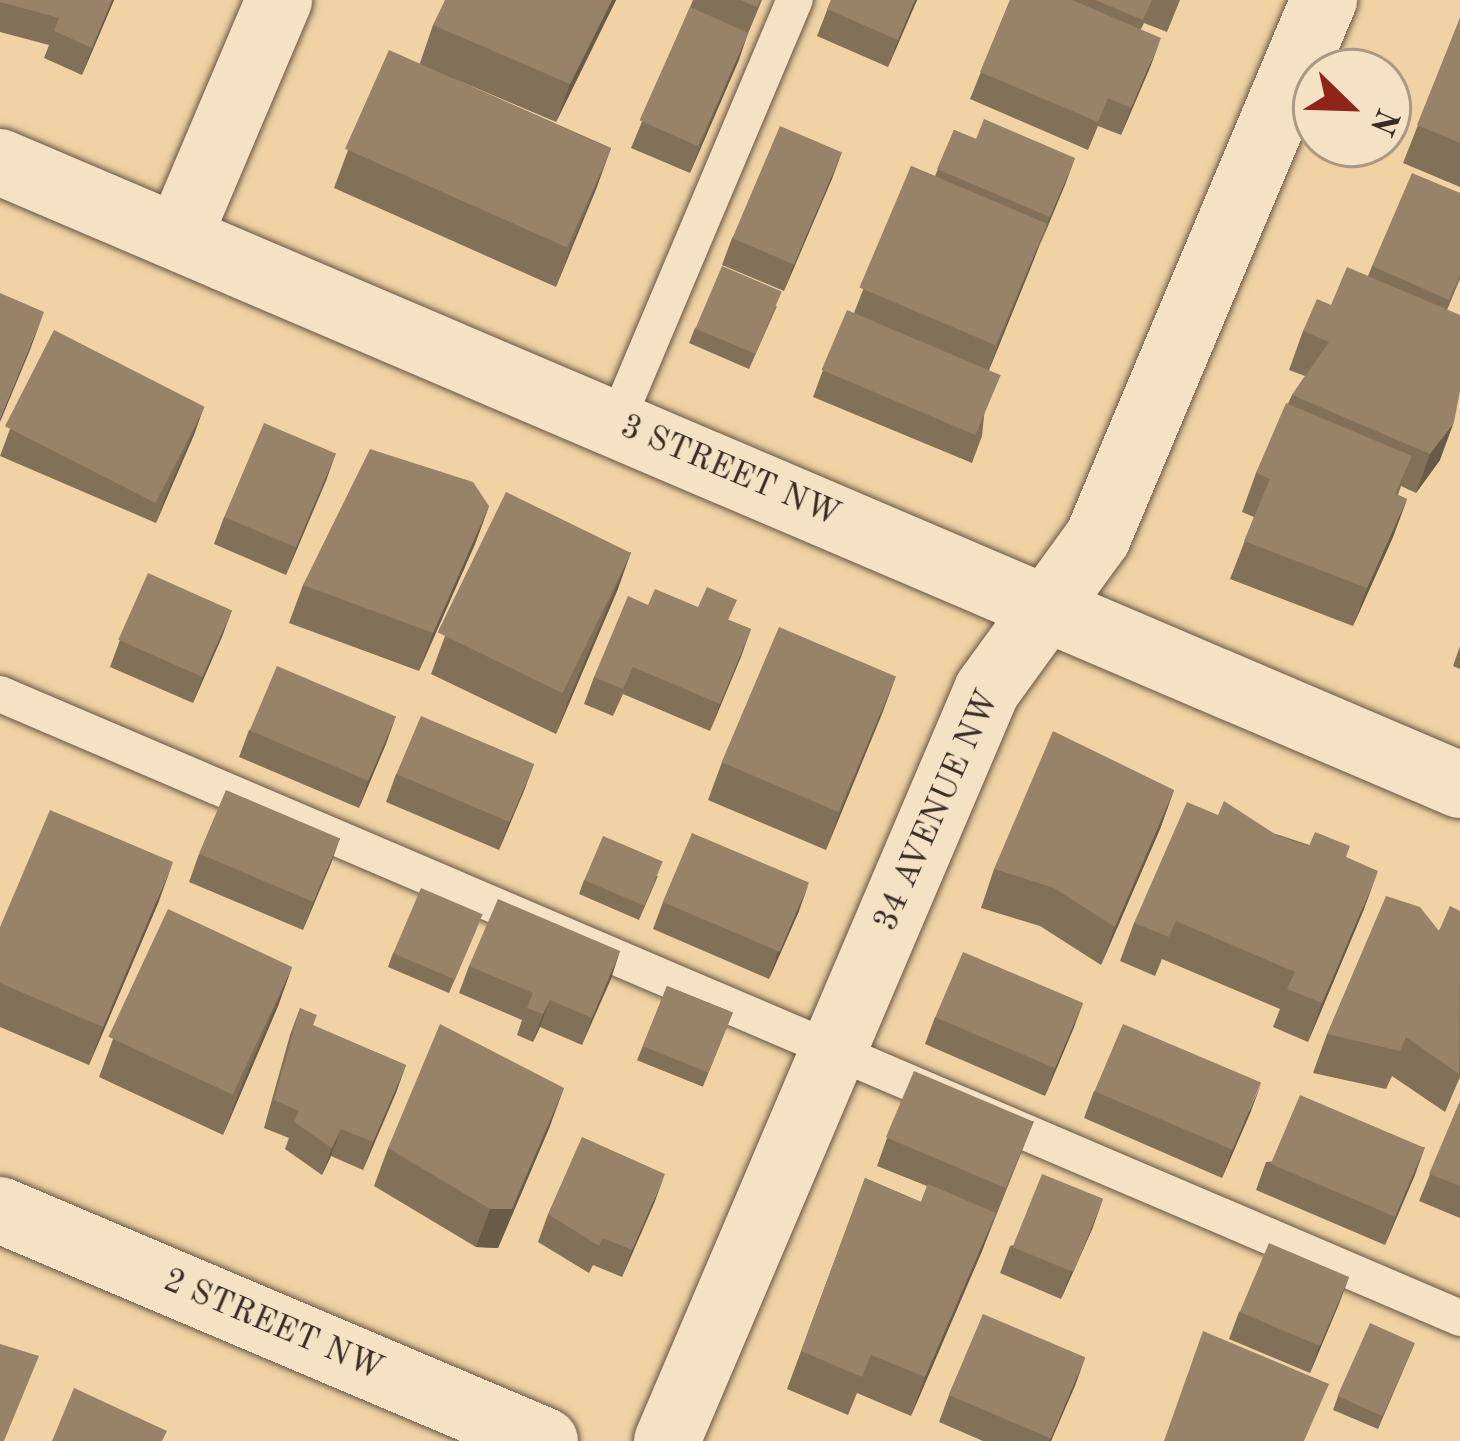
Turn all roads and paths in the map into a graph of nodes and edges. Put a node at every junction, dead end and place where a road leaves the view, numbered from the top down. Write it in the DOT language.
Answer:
graph roads {
  1 [pos="279,0"];
  2 [pos="795,0"];
  3 [pos="1324,0"];
  4 [pos="0,162"];
  5 [pos="179,236"];
  6 [pos="616,423"];
  7 [pos="1048,609"];
  8 [pos="0,694"];
  9 [pos="1460,785"];
  10 [pos="835,1049"];
  11 [pos="0,1210"];
  12 [pos="1460,1318"];
  13 [pos="545,1441"];
  14 [pos="667,1441"];
  1 -- 5 [label="street"];
  2 -- 6 [label="lane"];
  3 -- 7 [label="street, 34 AVENUE NW"];
  4 -- 5 [label="street, 3 STREET NW"];
  5 -- 6 [label="street, 3 STREET NW"];
  6 -- 7 [label="street, 3 STREET NW"];
  7 -- 9 [label="street, 3 STREET NW"];
  7 -- 10 [label="street, 34 AVENUE NW"];
  8 -- 10 [label="lane"];
  10 -- 12 [label="lane"];
  10 -- 14 [label="street, 34 AVENUE NW"];
  11 -- 13 [label="street, 2 STREET NW"];
}
